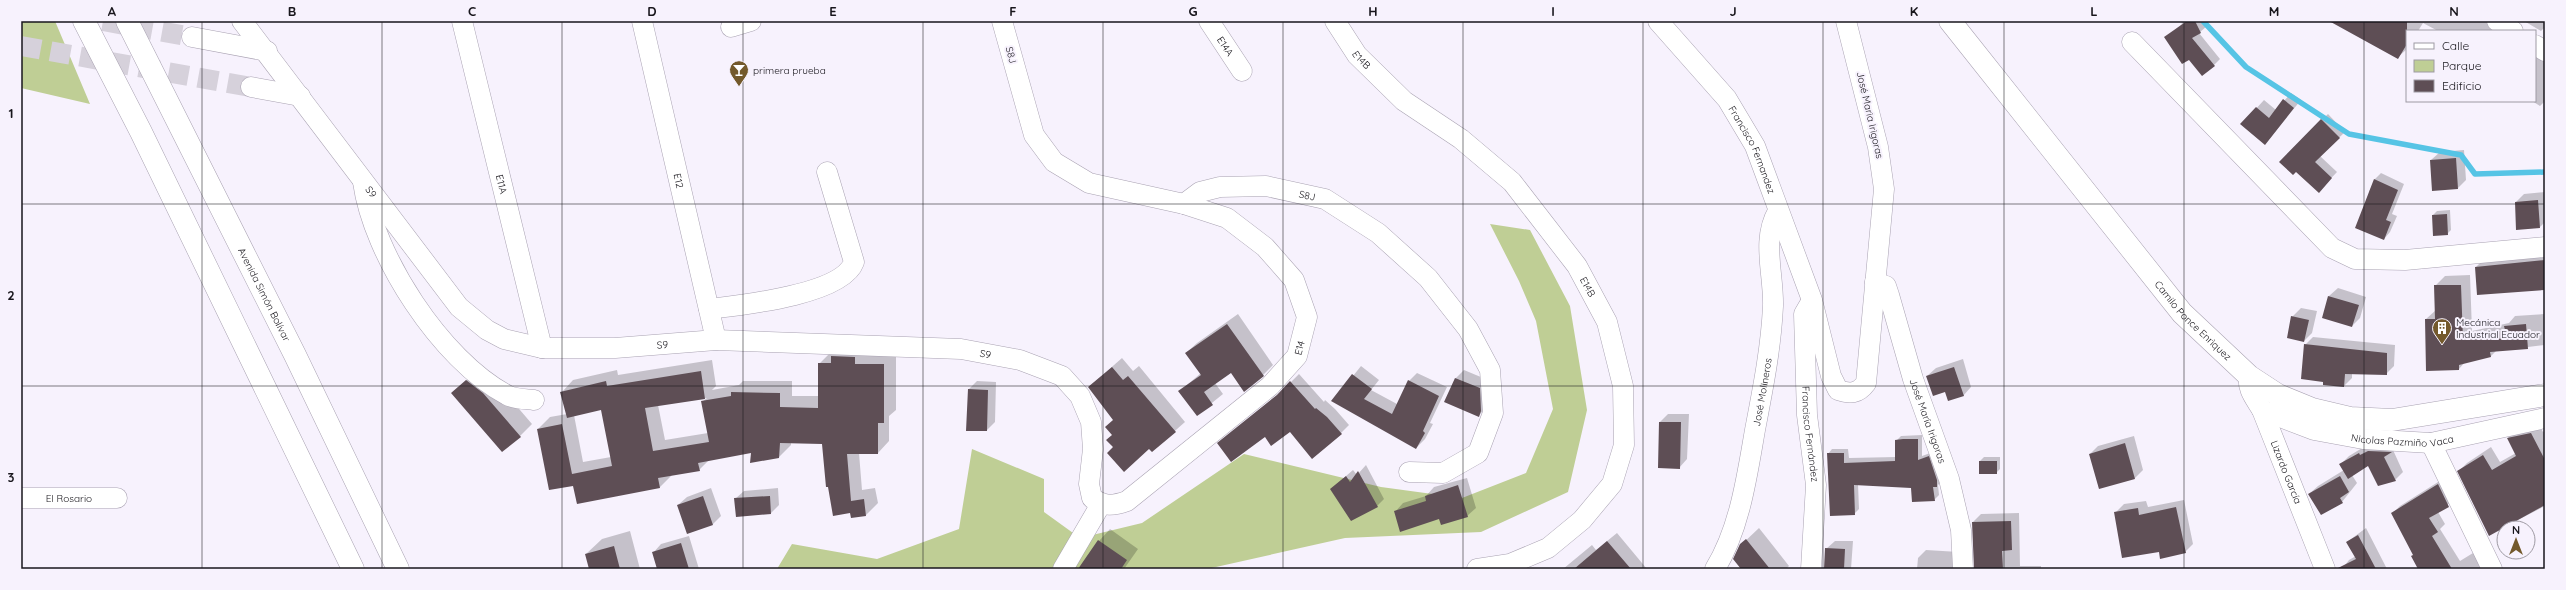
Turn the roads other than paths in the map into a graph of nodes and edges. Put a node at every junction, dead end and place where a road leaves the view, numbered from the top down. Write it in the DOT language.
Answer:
graph roads {
  1 [pos="84,21"];
  2 [pos="127,21"];
  3 [pos="242,21"];
  4 [pos="462,21"];
  5 [pos="642,21"];
  6 [pos="751,21"];
  7 [pos="1002,21"];
  8 [pos="1209,21"];
  9 [pos="1335,21"];
  10 [pos="1658,21"];
  11 [pos="1846,21"];
  12 [pos="1950,21"];
  13 [pos="2497,21"];
  14 [pos="731,27"];
  15 [pos="2511,30"];
  16 [pos="192,38"];
  17 [pos="2132,42"];
  18 [pos="2536,46"];
  19 [pos="2545,51"];
  20 [pos="267,52"];
  21 [pos="1242,71"];
  22 [pos="251,88"];
  23 [pos="300,96"];
  24 [pos="827,172"];
  25 [pos="363,180"];
  26 [pos="1184,204"];
  27 [pos="1778,211"];
  28 [pos="2545,247"];
  29 [pos="1875,282"];
  30 [pos="1812,300"];
  31 [pos="709,309"];
  32 [pos="716,340"];
  33 [pos="542,348"];
  34 [pos="2249,376"];
  35 [pos="2545,395"];
  36 [pos="534,400"];
  37 [pos="2262,410"];
  38 [pos="2545,418"];
  39 [pos="2431,443"];
  40 [pos="1409,472"];
  41 [pos="21,498"];
  42 [pos="117,498"];
  43 [pos="1101,504"];
  44 [pos="353,569"];
  45 [pos="398,569"];
  46 [pos="1064,569"];
  47 [pos="1478,569"];
  48 [pos="1715,569"];
  49 [pos="1811,569"];
  50 [pos="1963,569"];
  51 [pos="2324,569"];
  52 [pos="2492,569"];
  1 -- 44 [label="main road"];
  2 -- 45 [label="main road, Avenida Simón Bolívar"];
  3 -- 20 [label="street, S9"];
  4 -- 33 [label="street, E11A"];
  5 -- 31 [label="street, E12"];
  6 -- 14 [label="street"];
  7 -- 26 [label="street, S8J"];
  8 -- 21 [label="street, E14A"];
  9 -- 47 [label="street, E14B"];
  10 -- 27 [label="street, Francisco Fernandez"];
  11 -- 29 [label="street, José Maria Irigoras"];
  12 -- 34 [label="main road, Camilo Ponce Enrìquez"];
  13 -- 15 [label="street"];
  16 -- 20 [label="street"];
  17 -- 28 [label="street"];
  18 -- 19 [label="street"];
  20 -- 23 [label="street, S9"];
  22 -- 23 [label="street"];
  23 -- 25 [label="street, S9"];
  24 -- 31 [label="street"];
  25 -- 33 [label="street, S9"];
  25 -- 36 [label="street"];
  26 -- 40 [label="street, S8J"];
  26 -- 43 [label="street, E14"];
  27 -- 30 [label="street, Francisco Fernandez"];
  27 -- 48 [label="street, José Molineros"];
  29 -- 30 [label="street, José Maria Irigoras"];
  29 -- 50 [label="street, José María Irigoras"];
  30 -- 49 [label="street, Francisco Fernández"];
  31 -- 32 [label="street, E12"];
  32 -- 33 [label="street, S9"];
  32 -- 43 [label="street, S9"];
  34 -- 35 [label="main road, Camilo Ponce Enrìquez"];
  34 -- 37 [label="street, Lizardo García"];
  37 -- 39 [label="street, Nicolas Pazmiño Vaca"];
  37 -- 51 [label="street, Lizardo García"];
  38 -- 39 [label="street, Nicolas Pazmiño Vaca"];
  39 -- 52 [label="street"];
  41 -- 42 [label="street, El Rosario"];
  43 -- 46 [label="street"];
}
